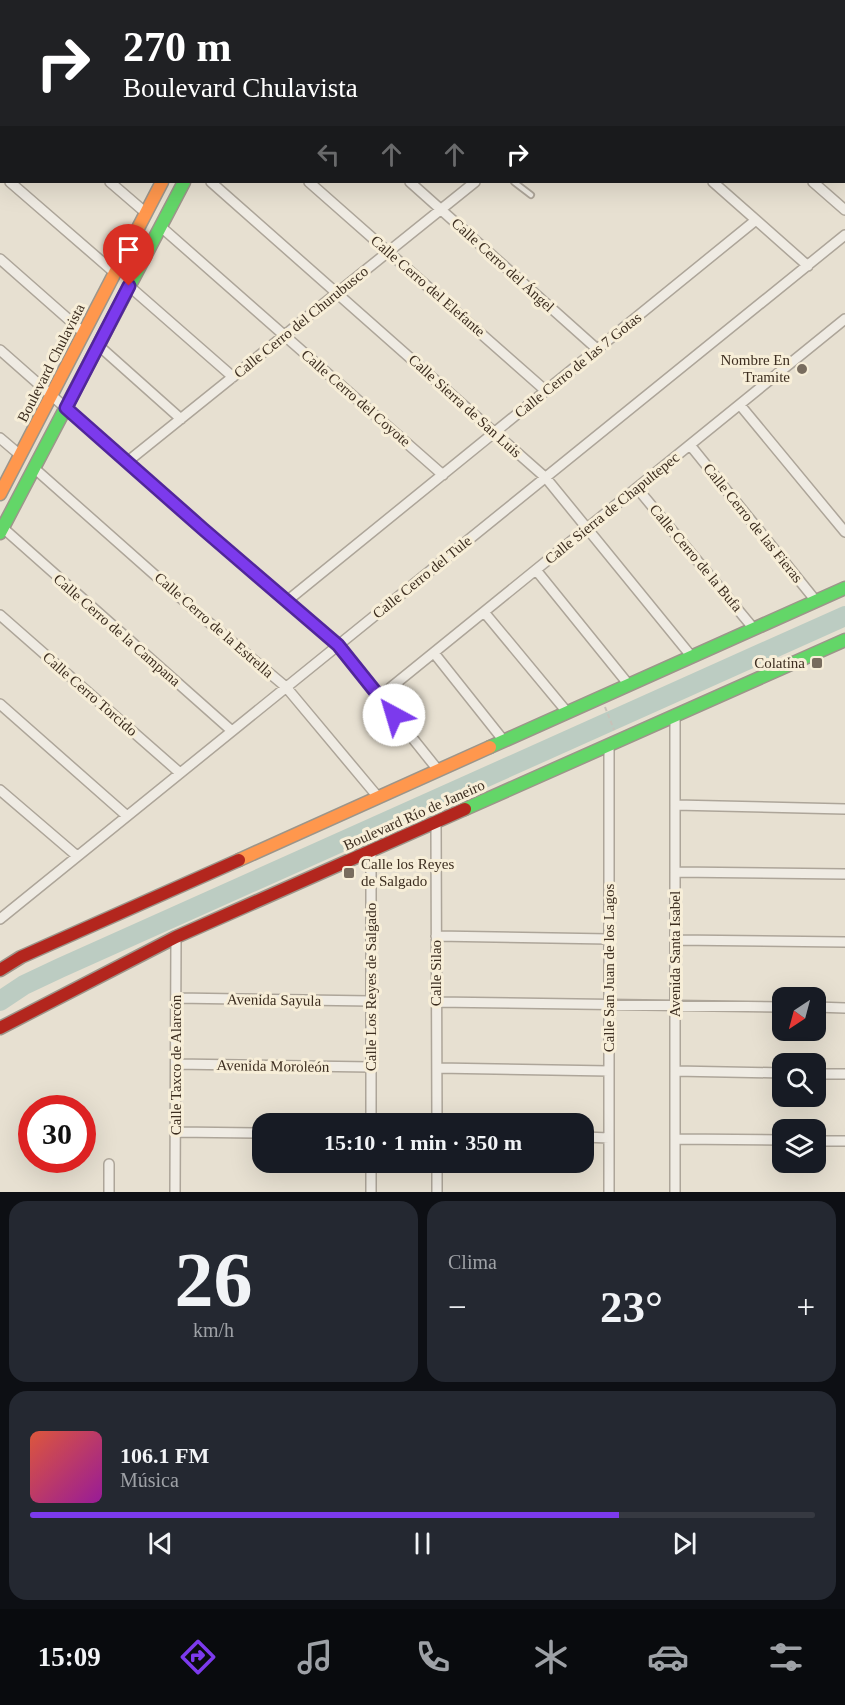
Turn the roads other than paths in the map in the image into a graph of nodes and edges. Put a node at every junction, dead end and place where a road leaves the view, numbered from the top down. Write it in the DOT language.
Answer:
graph roads {
  1 [pos="10,183"];
  2 [pos="111,183"];
  3 [pos="161,183"];
  4 [pos="183,183"];
  5 [pos="213,183"];
  6 [pos="310,183"];
  7 [pos="411,183"];
  8 [pos="474,183"];
  9 [pos="515,183"];
  10 [pos="714,183"];
  11 [pos="814,183"];
  12 [pos="531,195"];
  13 [pos="441,209"];
  14 [pos="845,210"];
  15 [pos="146,213"];
  16 [pos="756,220"];
  17 [pos="160,226"];
  18 [pos="845,235"];
  19 [pos="388,251"];
  20 [pos="0,259"];
  21 [pos="808,266"];
  22 [pos="115,273"];
  23 [pos="129,286"];
  24 [pos="337,293"];
  25 [pos="845,319"];
  26 [pos="84,333"];
  27 [pos="285,335"];
  28 [pos="98,345"];
  29 [pos="597,349"];
  30 [pos="0,350"];
  31 [pos="233,377"];
  32 [pos="546,391"];
  33 [pos="51,395"];
  34 [pos="740,405"];
  35 [pos="66,408"];
  36 [pos="181,418"];
  37 [pos="495,432"];
  38 [pos="0,438"];
  39 [pos="690,446"];
  40 [pos="20,455"];
  41 [pos="127,462"];
  42 [pos="34,468"];
  43 [pos="443,475"];
  44 [pos="546,477"];
  45 [pos="637,488"];
  46 [pos="0,494"];
  47 [pos="587,528"];
  48 [pos="1,531"];
  49 [pos="845,532"];
  50 [pos="536,570"];
  51 [pos="845,588"];
  52 [pos="287,601"];
  53 [pos="816,601"];
  54 [pos="484,612"];
  55 [pos="0,615"];
  56 [pos="754,629"];
  57 [pos="845,640"];
  58 [pos="338,645"];
  59 [pos="832,646"];
  60 [pos="845,652"];
  61 [pos="434,653"];
  62 [pos="692,657"];
  63 [pos="629,685"];
  64 [pos="286,687"];
  65 [pos="380,697"];
  66 [pos="0,704"];
  67 [pos="567,712"];
  68 [pos="675,716"];
  69 [pos="232,731"];
  70 [pos="504,741"];
  71 [pos="614,743"];
  72 [pos="438,770"];
  73 [pos="180,773"];
  74 [pos="0,790"];
  75 [pos="378,797"];
  76 [pos="675,806"];
  77 [pos="845,809"];
  78 [pos="127,816"];
  79 [pos="436,822"];
  80 [pos="371,851"];
  81 [pos="77,856"];
  82 [pos="675,872"];
  83 [pos="845,874"];
  84 [pos="0,919"];
  85 [pos="436,936"];
  86 [pos="176,938"];
  87 [pos="609,939"];
  88 [pos="675,940"];
  89 [pos="845,942"];
  90 [pos="0,970"];
  91 [pos="176,998"];
  92 [pos="371,1001"];
  93 [pos="436,1002"];
  94 [pos="609,1005"];
  95 [pos="675,1005"];
  96 [pos="772,1007"];
  97 [pos="826,1007"];
  98 [pos="845,1008"];
  99 [pos="0,1028"];
  100 [pos="176,1064"];
  101 [pos="371,1067"];
  102 [pos="436,1068"];
  103 [pos="609,1071"];
  104 [pos="675,1071"];
  105 [pos="772,1073"];
  106 [pos="826,1074"];
  107 [pos="845,1074"];
  108 [pos="371,1113"];
  109 [pos="437,1113"];
  110 [pos="176,1132"];
  111 [pos="252,1133"];
  112 [pos="594,1137"];
  113 [pos="609,1138"];
  114 [pos="675,1139"];
  115 [pos="772,1140"];
  116 [pos="826,1141"];
  117 [pos="845,1141"];
  118 [pos="109,1164"];
  119 [pos="371,1173"];
  120 [pos="437,1173"];
  121 [pos="109,1192"];
  122 [pos="175,1192"];
  123 [pos="371,1192"];
  124 [pos="437,1192"];
  125 [pos="609,1192"];
  126 [pos="675,1192"];
  1 -- 22 [label="street"];
  2 -- 15 [label="street"];
  3 -- 15 [label="street, Boulevard Chulavista"];
  4 -- 17 [label="street"];
  5 -- 24 [label="street, Calle Sierra de San Luis"];
  6 -- 19 [label="street, Calle Cerro del Elefante"];
  7 -- 13 [label="street, Calle Cerro del Ángel"];
  8 -- 13 [label="street, Calle Cerro del Churubusco"];
  9 -- 12 [label="lane"];
  10 -- 16 [label="street"];
  11 -- 14 [label="street"];
  13 -- 19 [label="street, Calle Cerro del Churubusco"];
  13 -- 29 [label="street, Calle Cerro del Ángel"];
  15 -- 22 [label="street, Boulevard Chulavista"];
  16 -- 21 [label="street"];
  16 -- 29 [label="street, Calle Cerro de las 7 Gotas"];
  17 -- 23 [label="street"];
  17 -- 27 [label="street, Calle Cerro del Coyote"];
  18 -- 21 [label="street, Calle Cerro del Tule"];
  19 -- 24 [label="street, Calle Cerro del Churubusco"];
  19 -- 32 [label="street, Calle Cerro del Elefante"];
  20 -- 26 [label="street"];
  21 -- 44 [label="street, Calle Cerro del Tule"];
  22 -- 26 [label="street, Boulevard Chulavista"];
  23 -- 28 [label="street"];
  23 -- 31 [label="street"];
  24 -- 27 [label="street, Calle Cerro del Churubusco"];
  24 -- 37 [label="street, Calle Sierra de San Luis"];
  25 -- 34 [label="street, Calle Sierra de Chapultepec"];
  26 -- 33 [label="street, Boulevard Chulavista"];
  27 -- 31 [label="street, Calle Cerro del Churubusco"];
  27 -- 43 [label="street, Calle Cerro del Coyote"];
  28 -- 35 [label="street"];
  28 -- 36 [label="street"];
  29 -- 32 [label="street, Calle Cerro de las 7 Gotas"];
  30 -- 33 [label="street"];
  31 -- 36 [label="street, Calle Cerro del Churubusco"];
  32 -- 37 [label="street, Calle Cerro de las 7 Gotas"];
  33 -- 35 [label="street"];
  33 -- 40 [label="street, Boulevard Chulavista"];
  34 -- 39 [label="street, Calle Sierra de Chapultepec"];
  34 -- 49 [label="street"];
  35 -- 41 [label="street"];
  35 -- 42 [label="street"];
  36 -- 41 [label="street, Calle Cerro del Churubusco"];
  37 -- 43 [label="street, Calle Cerro de las 7 Gotas"];
  37 -- 44 [label="street, Calle Sierra de San Luis"];
  38 -- 40 [label="street"];
  39 -- 45 [label="street, Calle Sierra de Chapultepec"];
  39 -- 53 [label="street, Calle Cerro de las Fieras"];
  40 -- 46 [label="street, Boulevard Chulavista"];
  41 -- 52 [label="street"];
  42 -- 48 [label="street"];
  42 -- 64 [label="street, Calle Cerro de la Estrella"];
  43 -- 52 [label="street, Calle Cerro de las 7 Gotas"];
  44 -- 47 [label="street, Calle Sierra de San Luis"];
  44 -- 58 [label="street, Calle Cerro del Tule"];
  45 -- 47 [label="street, Calle Sierra de Chapultepec"];
  45 -- 56 [label="street, Calle Cerro de la Bufa"];
  47 -- 50 [label="street, Calle Sierra de Chapultepec"];
  47 -- 62 [label="street, Calle Sierra de San Luis"];
  48 -- 69 [label="street, Calle Cerro de la Campana"];
  50 -- 54 [label="street, Calle Sierra de Chapultepec"];
  50 -- 63 [label="street"];
  51 -- 53 [label="street, Boulevard Río de Janeiro"];
  52 -- 58 [label="street"];
  53 -- 56 [label="street, Boulevard Río de Janeiro"];
  54 -- 61 [label="street, Calle Sierra de Chapultepec"];
  54 -- 67 [label="street"];
  55 -- 73 [label="street, Calle Cerro Torcido"];
  56 -- 62 [label="street, Boulevard Río de Janeiro"];
  57 -- 59 [label="street, Boulevard Río de Janeiro"];
  58 -- 64 [label="street, Calle Cerro del Tule"];
  58 -- 65 [label="street"];
  59 -- 60 [label="street"];
  59 -- 68 [label="street, Boulevard Río de Janeiro"];
  61 -- 65 [label="street, Calle Sierra de Chapultepec"];
  61 -- 70 [label="street"];
  62 -- 63 [label="street, Boulevard Río de Janeiro"];
  63 -- 67 [label="street, Boulevard Río de Janeiro"];
  64 -- 69 [label="street, Calle Cerro del Tule"];
  64 -- 75 [label="street, Calle Cerro de la Estrella"];
  65 -- 72 [label="street"];
  66 -- 78 [label="street"];
  67 -- 70 [label="street, Boulevard Río de Janeiro"];
  68 -- 71 [label="street, Boulevard Río de Janeiro"];
  68 -- 76 [label="street, Avenida Santa Isabel"];
  69 -- 73 [label="street, Calle Cerro del Tule"];
  70 -- 72 [label="street, Boulevard Río de Janeiro"];
  71 -- 79 [label="street, Boulevard Río de Janeiro"];
  71 -- 87 [label="street, Calle San Juan de los Lagos"];
  72 -- 75 [label="street, Boulevard Río de Janeiro"];
  73 -- 78 [label="street, Calle Cerro del Tule"];
  74 -- 81 [label="street"];
  75 -- 90 [label="street, Boulevard Río de Janeiro"];
  76 -- 77 [label="street"];
  76 -- 82 [label="street, Avenida Santa Isabel"];
  78 -- 81 [label="street, Calle Cerro del Tule"];
  79 -- 80 [label="street, Boulevard Río de Janeiro"];
  79 -- 85 [label="street, Calle Silao"];
  80 -- 86 [label="street, Boulevard Río de Janeiro"];
  80 -- 92 [label="street, Calle Los Reyes de Salgado"];
  81 -- 84 [label="street, Calle Cerro del Tule"];
  82 -- 83 [label="street"];
  82 -- 88 [label="street, Avenida Santa Isabel"];
  85 -- 87 [label="street"];
  85 -- 93 [label="street, Calle Silao"];
  86 -- 91 [label="street, Calle Taxco de Alarcón"];
  86 -- 99 [label="street, Boulevard Río de Janeiro"];
  87 -- 94 [label="street, Calle San Juan de los Lagos"];
  88 -- 89 [label="street"];
  88 -- 95 [label="street, Avenida Santa Isabel"];
  91 -- 92 [label="street, Avenida Sayula"];
  91 -- 100 [label="street, Calle Taxco de Alarcón"];
  92 -- 101 [label="street, Calle Los Reyes de Salgado"];
  93 -- 94 [label="street"];
  93 -- 102 [label="street, Calle Silao"];
  94 -- 95 [label="street"];
  94 -- 103 [label="street, Calle San Juan de los Lagos"];
  95 -- 96 [label="street"];
  95 -- 104 [label="street, Avenida Santa Isabel"];
  97 -- 98 [label="street"];
  100 -- 101 [label="street, Avenida Moroleón"];
  100 -- 110 [label="street, Calle Taxco de Alarcón"];
  101 -- 108 [label="street, Calle Los Reyes de Salgado"];
  102 -- 103 [label="street"];
  102 -- 109 [label="street, Calle Silao"];
  103 -- 113 [label="street, Calle San Juan de los Lagos"];
  104 -- 105 [label="street"];
  104 -- 114 [label="street, Avenida Santa Isabel"];
  106 -- 107 [label="street"];
  110 -- 111 [label="street"];
  110 -- 122 [label="street, Calle Taxco de Alarcón"];
  112 -- 113 [label="street"];
  113 -- 125 [label="street, Calle San Juan de los Lagos"];
  114 -- 115 [label="street"];
  114 -- 126 [label="street, Avenida Santa Isabel"];
  116 -- 117 [label="street"];
  118 -- 121 [label="street"];
  119 -- 123 [label="street"];
  120 -- 124 [label="street"];
}
